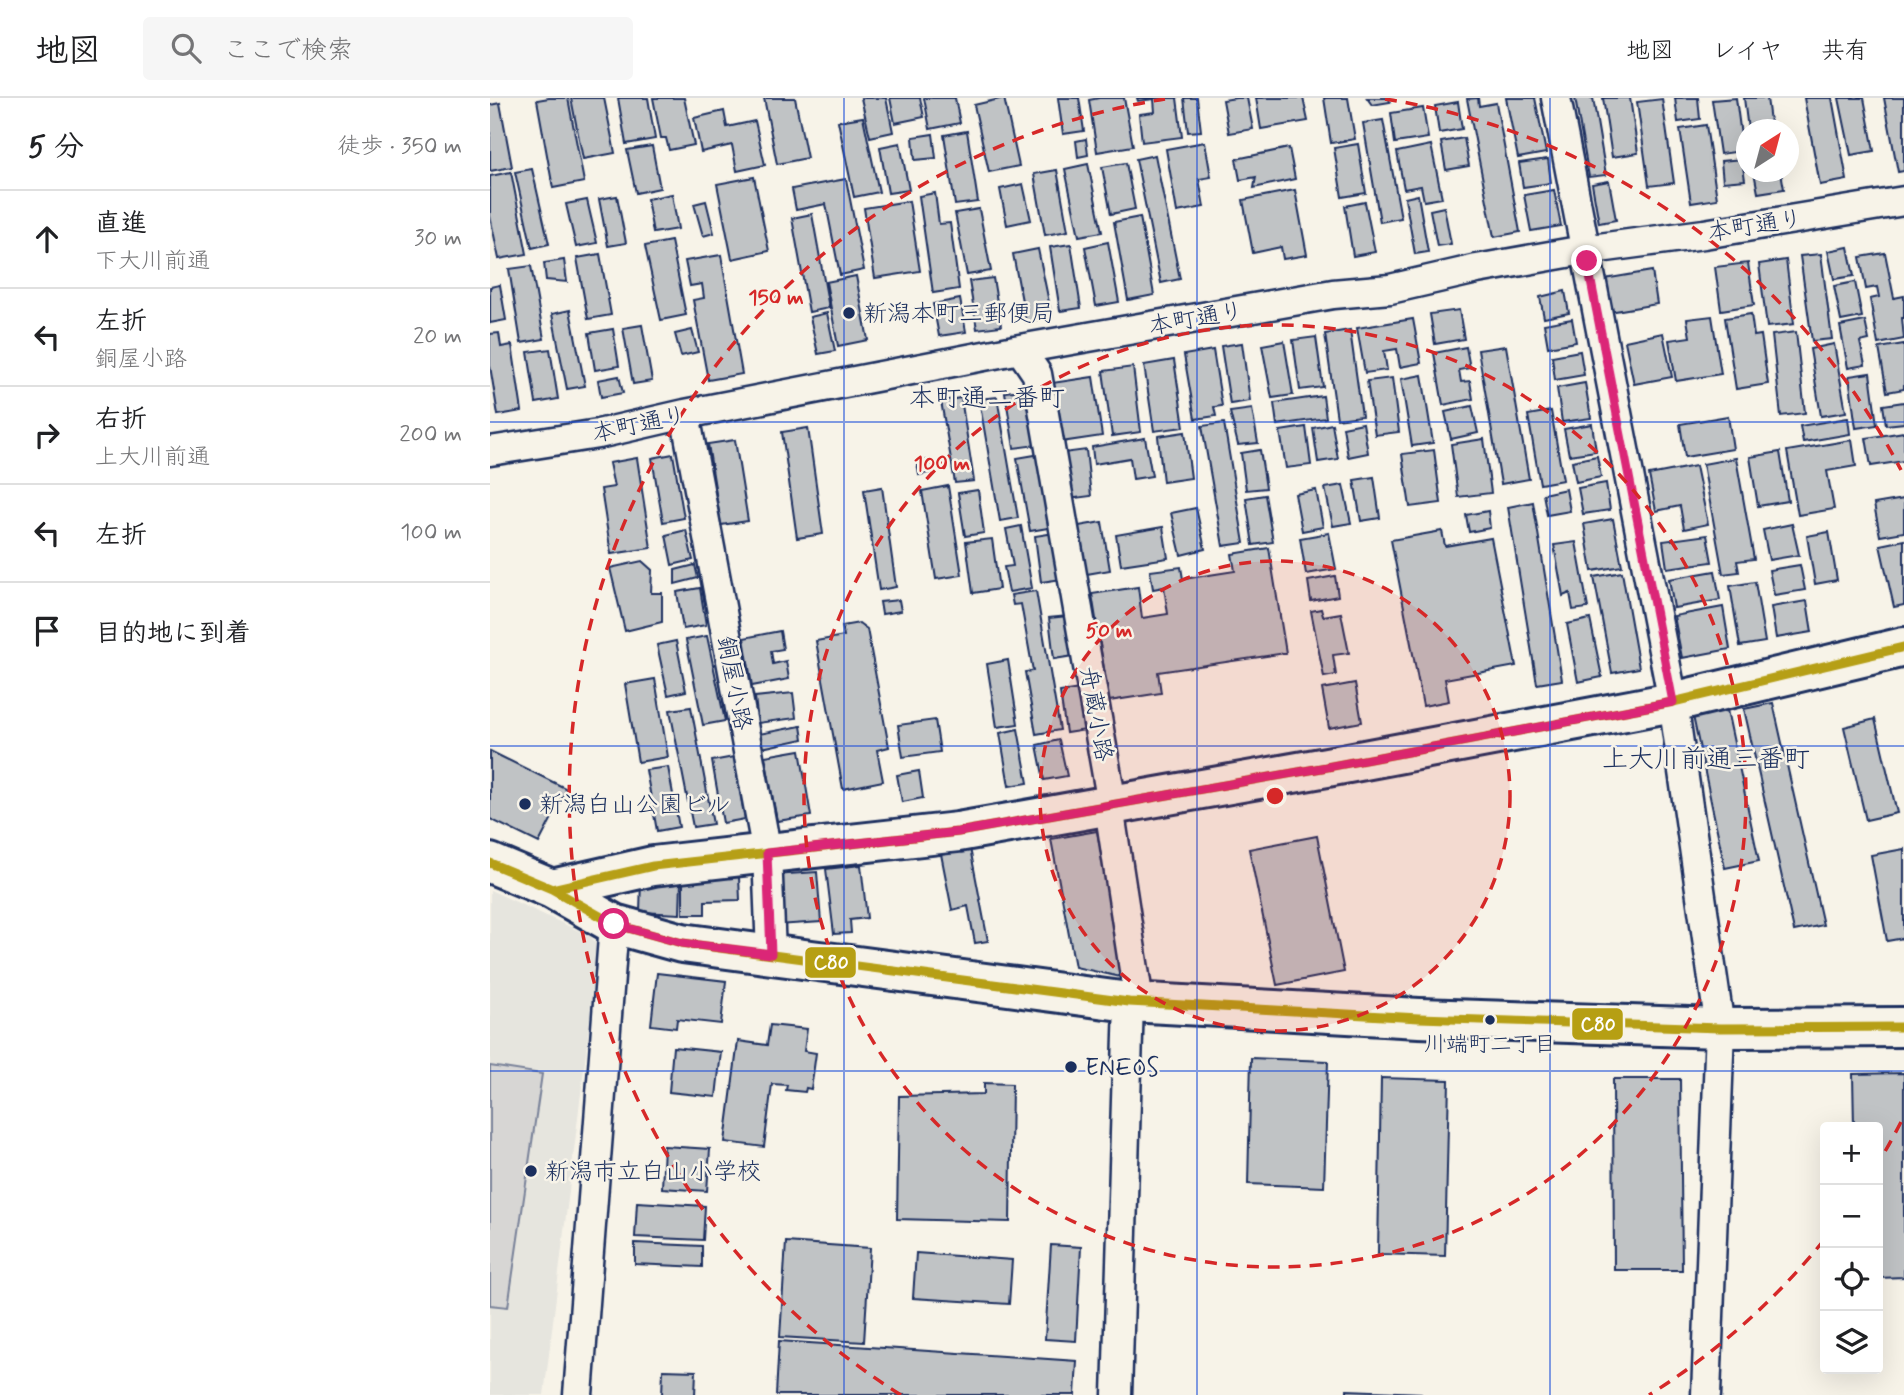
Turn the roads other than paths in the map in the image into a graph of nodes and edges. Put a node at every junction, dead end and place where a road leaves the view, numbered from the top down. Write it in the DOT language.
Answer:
graph roads {
  1 [pos="1556,98"];
  2 [pos="1904,201"];
  3 [pos="1584,250"];
  4 [pos="1020,349"];
  5 [pos="685,414"];
  6 [pos="490,451"];
  7 [pos="1904,648"];
  8 [pos="1673,702"];
  9 [pos="1112,804"];
  10 [pos="767,853"];
  11 [pos="490,863"];
  12 [pos="552,889"];
  13 [pos="614,924"];
  14 [pos="771,954"];
  15 [pos="1134,1002"];
  16 [pos="1904,1027"];
  17 [pos="1720,1028"];
  18 [pos="578,1395"];
  19 [pos="1117,1395"];
  20 [pos="1706,1395"];
  1 -- 3 [label="street"];
  2 -- 3 [label="street, 本町通り"];
  3 -- 4 [label="street, 本町通り"];
  3 -- 8 [label="street"];
  4 -- 5 [label="street, 本町通り"];
  4 -- 9 [label="street, 舟蔵小路"];
  5 -- 6 [label="street, 本町通り"];
  5 -- 10 [label="street, 銅屋小路"];
  7 -- 8 [label="street"];
  8 -- 9 [label="street"];
  8 -- 17 [label="street"];
  9 -- 10 [label="street"];
  9 -- 15 [label="street, 舟蔵小路"];
  10 -- 12 [label="street"];
  10 -- 14 [label="street, 銅屋小路"];
  11 -- 12 [label="street"];
  12 -- 13 [label="street"];
  13 -- 14 [label="street"];
  13 -- 18 [label="street"];
  14 -- 15 [label="street"];
  15 -- 17 [label="street"];
  15 -- 19 [label="street, 舟蔵小路"];
  16 -- 17 [label="street"];
  17 -- 20 [label="street"];
}
